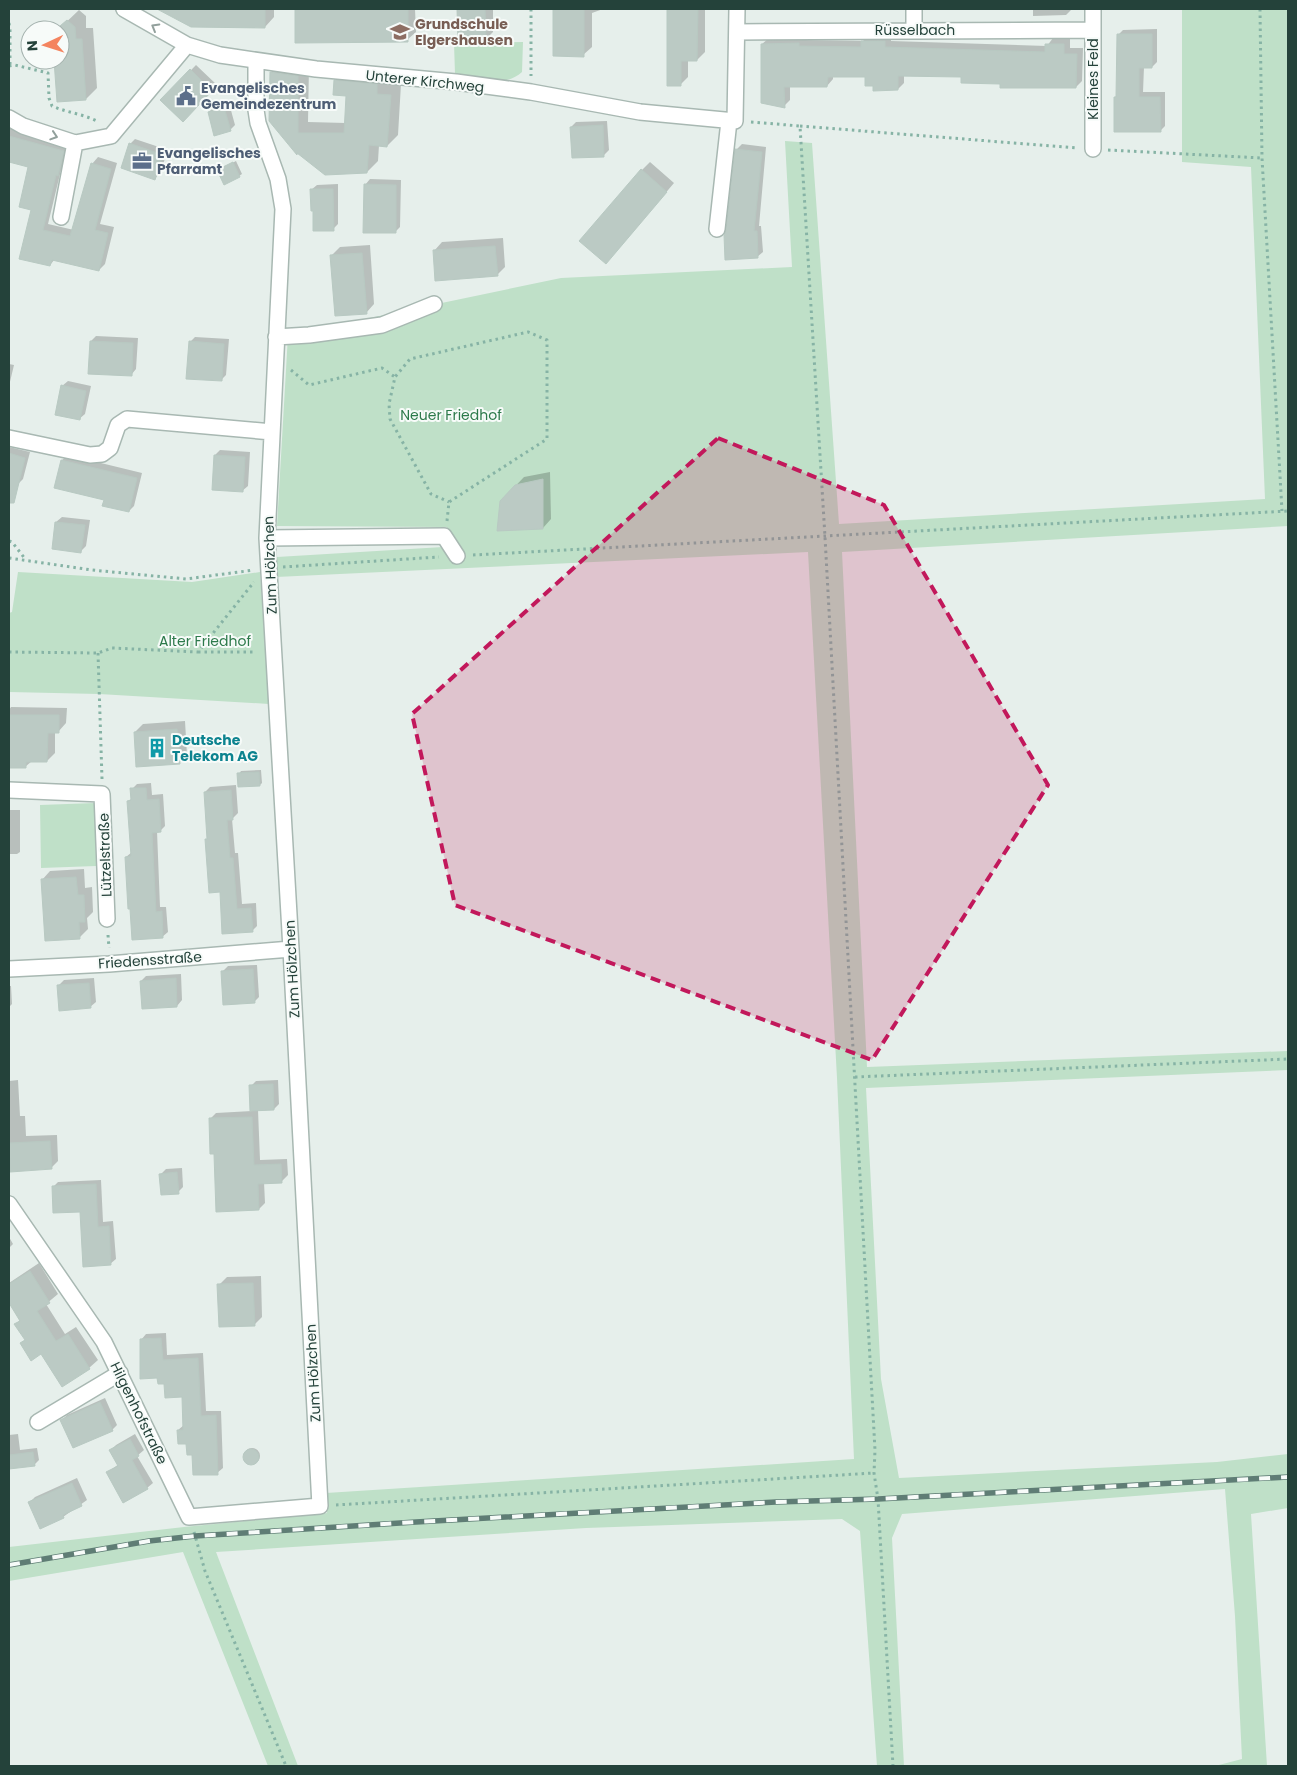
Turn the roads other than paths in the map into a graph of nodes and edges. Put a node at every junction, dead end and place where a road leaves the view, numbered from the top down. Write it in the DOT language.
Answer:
graph roads {
  1 [pos="124,9"];
  2 [pos="737,9"];
  3 [pos="914,9"];
  4 [pos="1093,9"];
  5 [pos="914,30"];
  6 [pos="1093,30"];
  7 [pos="737,32"];
  8 [pos="187,45"];
  9 [pos="256,61"];
  10 [pos="9,118"];
  11 [pos="732,121"];
  12 [pos="75,142"];
  13 [pos="1093,149"];
  14 [pos="61,217"];
  15 [pos="717,229"];
  16 [pos="434,304"];
  17 [pos="276,337"];
  18 [pos="272,432"];
  19 [pos="9,438"];
  20 [pos="267,538"];
  21 [pos="457,556"];
  22 [pos="9,790"];
  23 [pos="107,919"];
  24 [pos="291,949"];
  25 [pos="9,969"];
  26 [pos="9,1204"];
  27 [pos="120,1373"];
  28 [pos="38,1422"];
  29 [pos="189,1517"];
  8 -- 1 [label="street, Unterer Kirchweg, one-way"];
  2 -- 7 [label="street"];
  3 -- 5 [label="street"];
  4 -- 6 [label="street, Kleines Feld"];
  5 -- 6 [label="street, Rüsselbach"];
  5 -- 7 [label="street, Rüsselbach"];
  6 -- 13 [label="street, Kleines Feld"];
  7 -- 11 [label="street"];
  8 -- 9 [label="street, Unterer Kirchweg"];
  8 -- 12 [label="street"];
  9 -- 11 [label="street, Unterer Kirchweg"];
  9 -- 17 [label="street, Zum Hölzchen"];
  10 -- 12 [label="street, one-way"];
  11 -- 15 [label="street"];
  12 -- 14 [label="street"];
  16 -- 17 [label="street"];
  17 -- 18 [label="street, Zum Hölzchen"];
  18 -- 19 [label="street"];
  18 -- 20 [label="street, Zum Hölzchen"];
  20 -- 21 [label="street"];
  20 -- 24 [label="street, Zum Hölzchen"];
  22 -- 23 [label="street, Lützelstraße"];
  24 -- 25 [label="street, Friedensstraße"];
  24 -- 29 [label="street, Zum Hölzchen"];
  26 -- 27 [label="street, Hilgenhofstraße"];
  27 -- 28 [label="street"];
  27 -- 29 [label="street, Hilgenhofstraße"];
}
